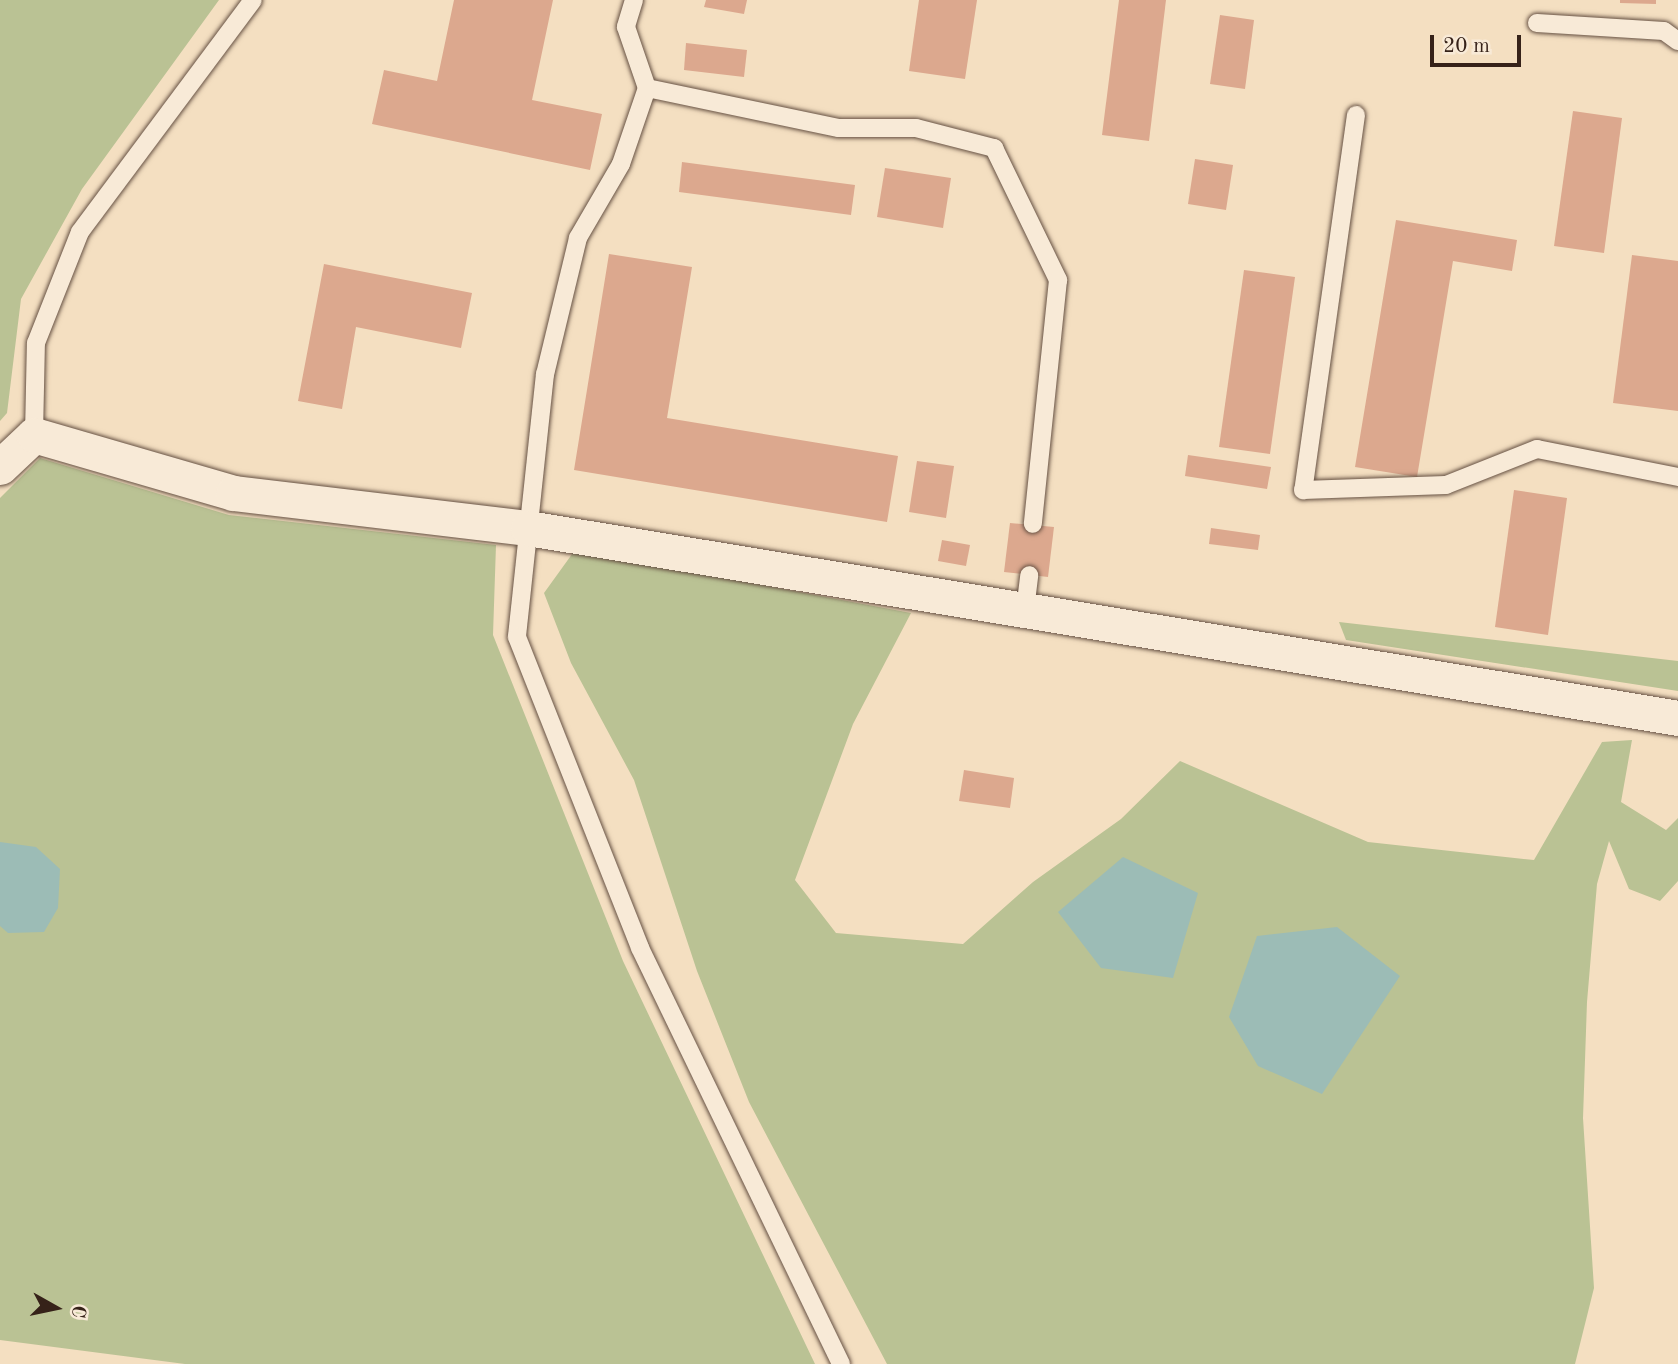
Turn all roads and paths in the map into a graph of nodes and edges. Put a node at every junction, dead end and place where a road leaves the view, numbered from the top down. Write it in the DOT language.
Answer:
graph roads {
  1 [pos="253,0"];
  2 [pos="634,0"];
  3 [pos="1537,23"];
  4 [pos="1678,41"];
  5 [pos="647,88"];
  6 [pos="1356,115"];
  7 [pos="34,435"];
  8 [pos="0,467"];
  9 [pos="1678,477"];
  10 [pos="1033,524"];
  11 [pos="528,528"];
  12 [pos="1029,575"];
  13 [pos="1025,610"];
  14 [pos="1678,718"];
  15 [pos="841,1364"];
  1 -- 7 [label="lane"];
  2 -- 5 [label="lane"];
  3 -- 4 [label="lane"];
  5 -- 10 [label="lane"];
  5 -- 11 [label="lane"];
  6 -- 9 [label="lane"];
  7 -- 8 [label="street"];
  7 -- 11 [label="street"];
  11 -- 13 [label="street"];
  11 -- 15 [label="lane"];
  12 -- 13 [label="lane"];
  13 -- 14 [label="street"];
}
